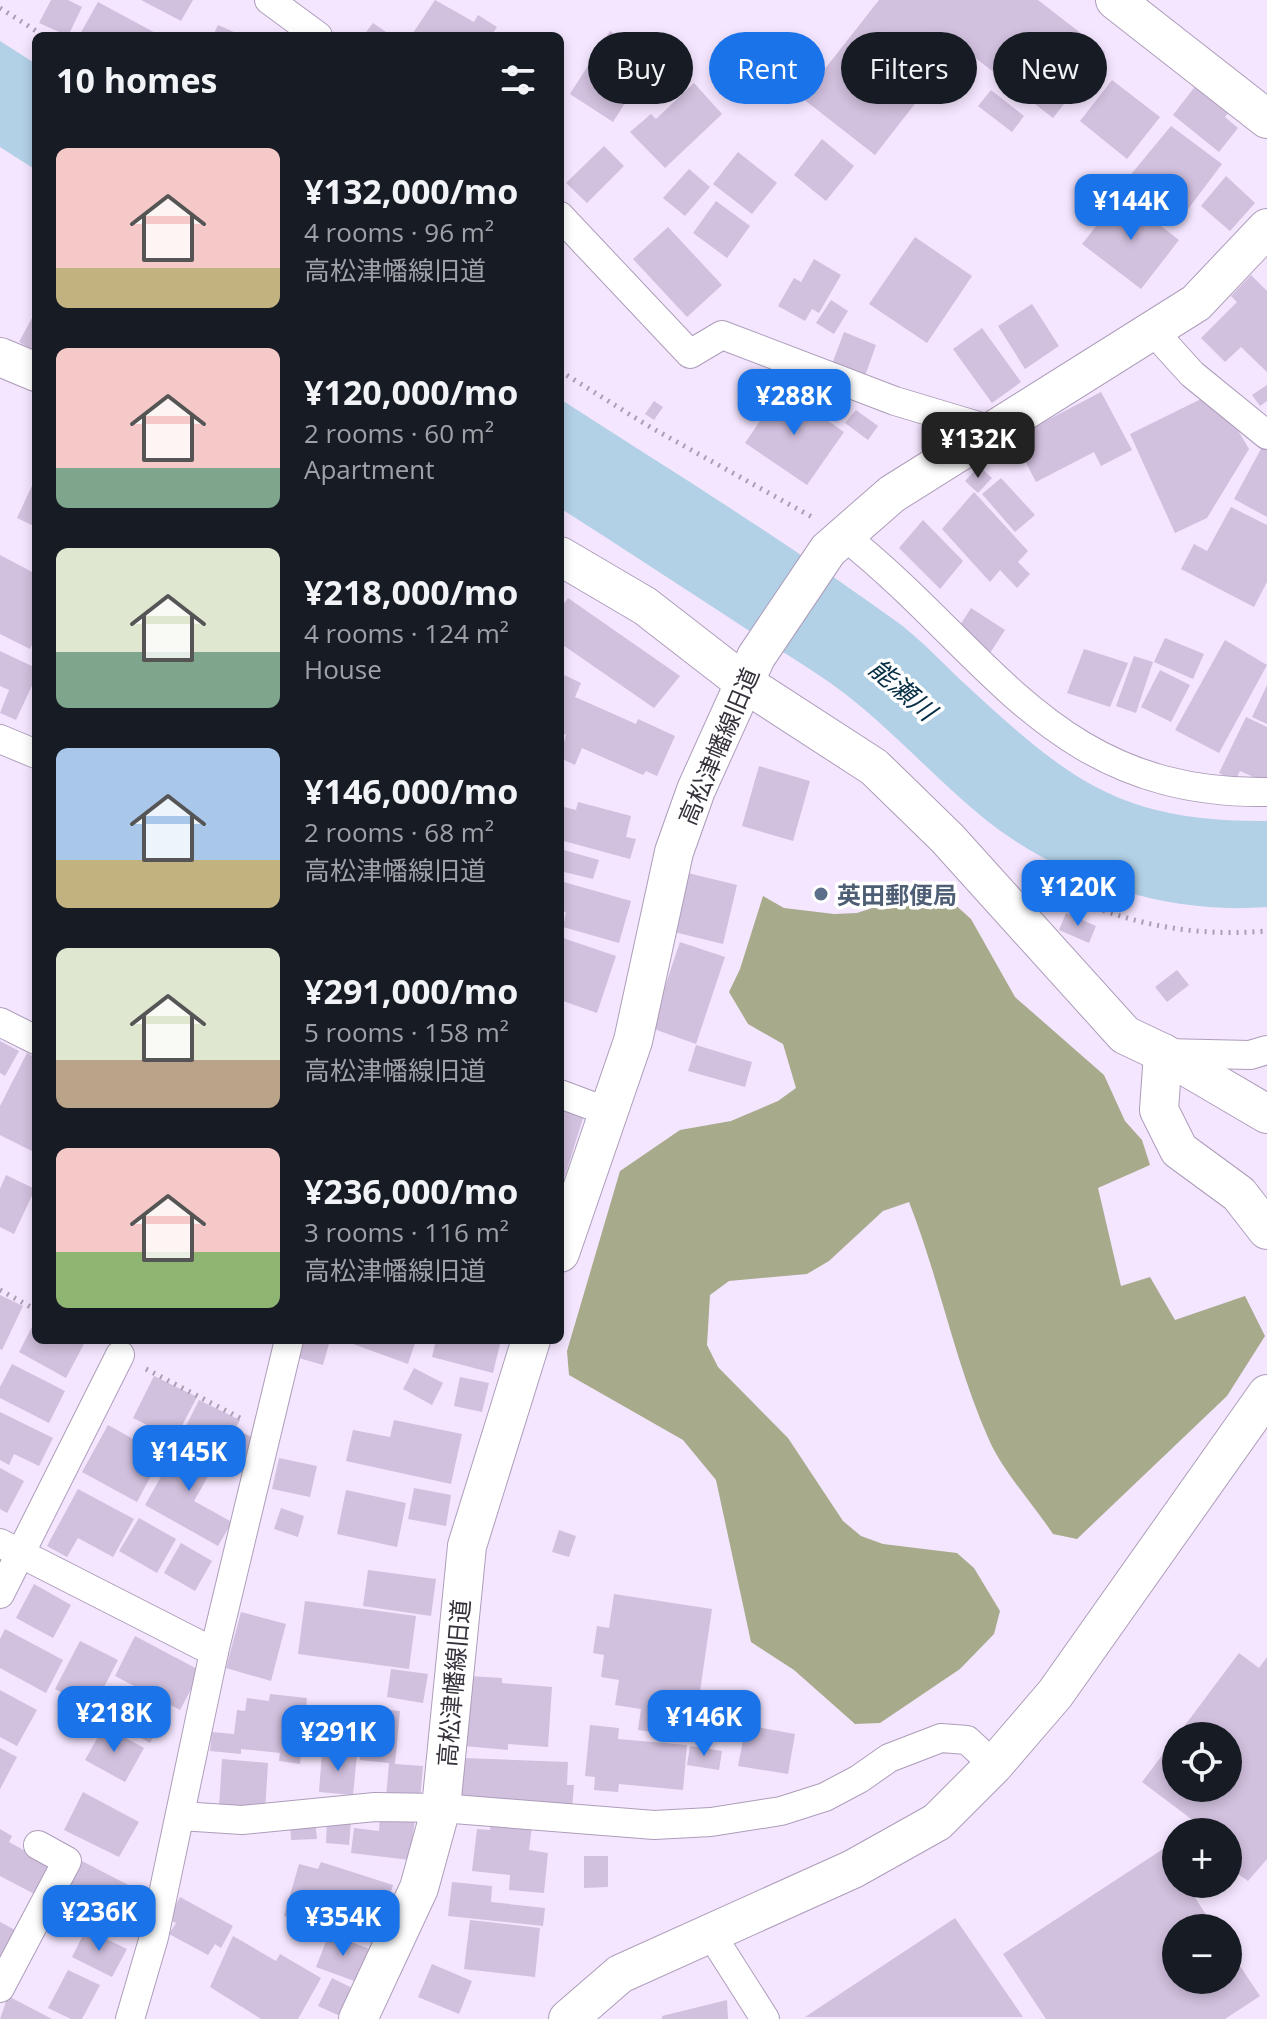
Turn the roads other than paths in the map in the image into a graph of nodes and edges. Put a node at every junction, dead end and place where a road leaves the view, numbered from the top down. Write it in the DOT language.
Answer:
graph roads {
  1 [pos="269,0"];
  2 [pos="1115,0"];
  3 [pos="313,32"];
  4 [pos="1267,119"];
  5 [pos="564,220"];
  6 [pos="1267,228"];
  7 [pos="1154,332"];
  8 [pos="0,357"];
  9 [pos="32,370"];
  10 [pos="995,431"];
  11 [pos="1267,435"];
  12 [pos="835,542"];
  13 [pos="564,561"];
  14 [pos="749,670"];
  15 [pos="0,739"];
  16 [pos="32,752"];
  17 [pos="1267,792"];
  18 [pos="0,1022"];
  19 [pos="32,1038"];
  20 [pos="1267,1050"];
  21 [pos="1163,1053"];
  22 [pos="564,1095"];
  23 [pos="611,1113"];
  24 [pos="1267,1114"];
  25 [pos="1267,1230"];
  26 [pos="564,1242"];
  27 [pos="288,1344"];
  28 [pos="530,1344"];
  29 [pos="120,1355"];
  30 [pos="1267,1394"];
  31 [pos="10,1548"];
  32 [pos="0,1594"];
  33 [pos="214,1652"];
  34 [pos="994,1765"];
  35 [pos="441,1808"];
  36 [pos="180,1816"];
  37 [pos="38,1845"];
  38 [pos="709,1931"];
  39 [pos="0,1988"];
  40 [pos="130,2019"];
  41 [pos="358,2019"];
  42 [pos="568,2019"];
  43 [pos="765,2019"];
  1 -- 3 [label="street"];
  2 -- 4 [label="street"];
  5 -- 10 [label="street"];
  6 -- 7 [label="street, 高松津幡線旧道"];
  7 -- 10 [label="street, 高松津幡線旧道"];
  7 -- 11 [label="street"];
  8 -- 9 [label="street"];
  10 -- 12 [label="street, 高松津幡線旧道"];
  12 -- 14 [label="street, 高松津幡線旧道"];
  12 -- 17 [label="street"];
  13 -- 14 [label="street"];
  14 -- 21 [label="street"];
  14 -- 23 [label="street, 高松津幡線旧道"];
  15 -- 16 [label="street"];
  18 -- 19 [label="street"];
  20 -- 21 [label="street"];
  21 -- 24 [label="street"];
  21 -- 25 [label="street"];
  22 -- 23 [label="street"];
  23 -- 26 [label="street, 高松津幡線旧道"];
  27 -- 33 [label="street"];
  28 -- 35 [label="street, 高松津幡線旧道"];
  29 -- 31 [label="street"];
  30 -- 34 [label="street"];
  31 -- 32 [label="street"];
  31 -- 33 [label="street"];
  33 -- 36 [label="street"];
  34 -- 35 [label="street"];
  34 -- 38 [label="street"];
  35 -- 36 [label="street"];
  35 -- 41 [label="street, 高松津幡線旧道"];
  36 -- 40 [label="street"];
  37 -- 39 [label="street"];
  38 -- 42 [label="street"];
  38 -- 43 [label="street"];
}
